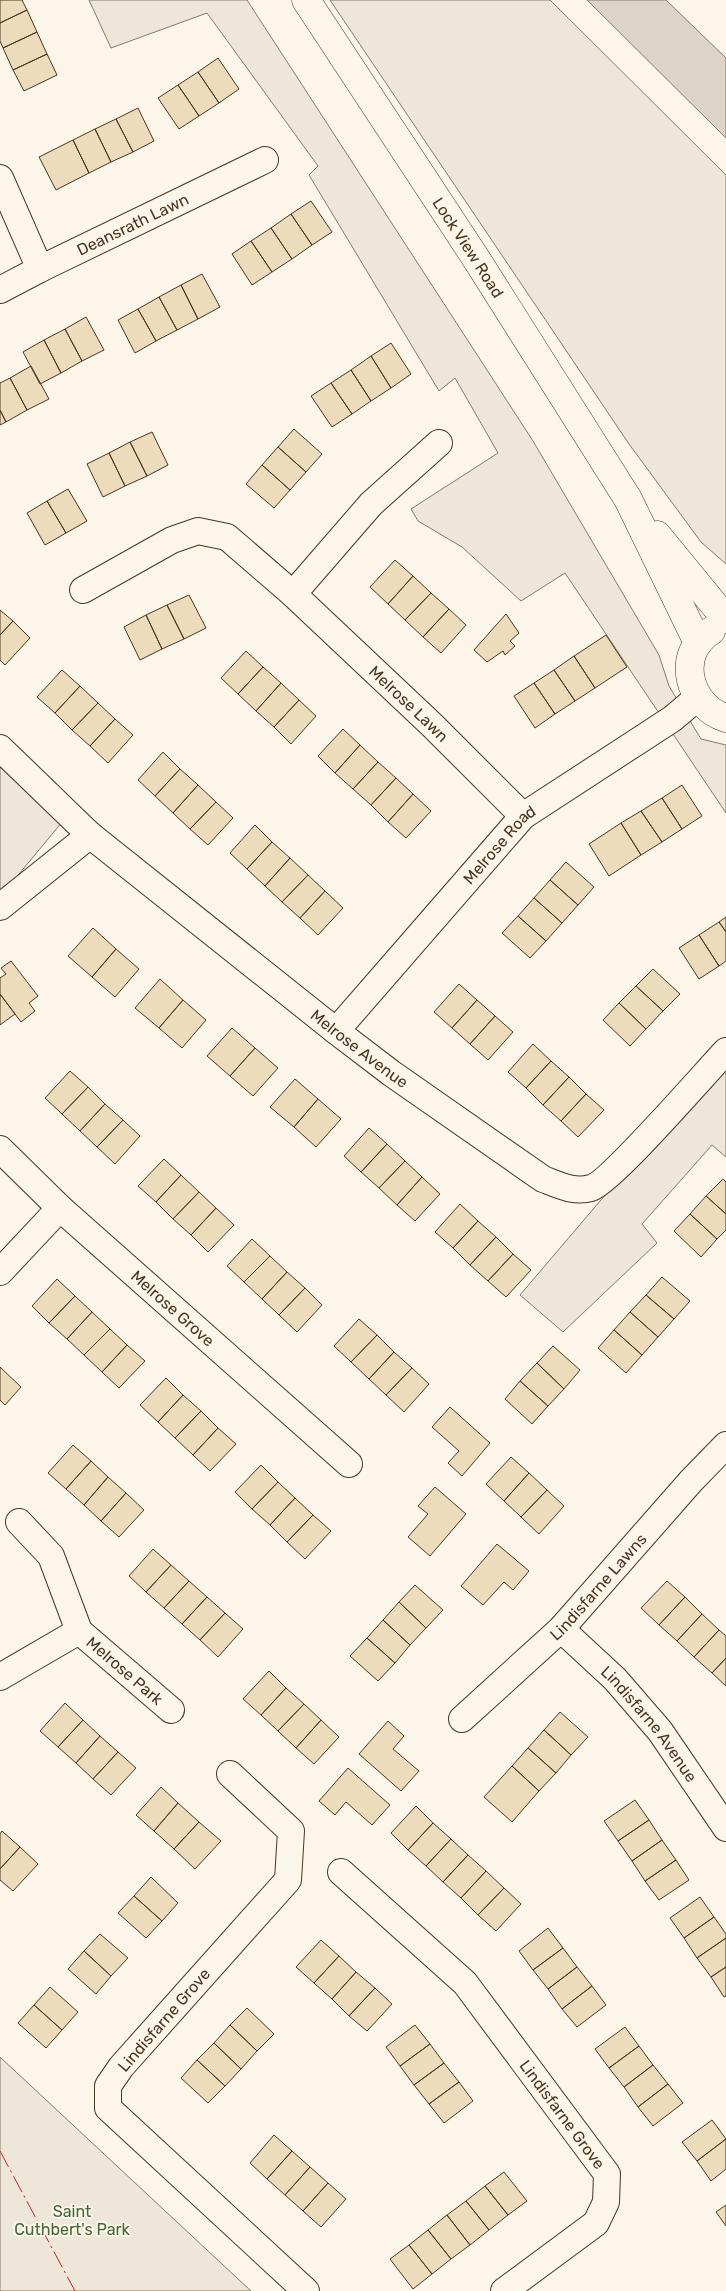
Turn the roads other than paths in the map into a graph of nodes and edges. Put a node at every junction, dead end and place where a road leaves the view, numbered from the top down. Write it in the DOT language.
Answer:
graph roads {
  1 [pos="306,0"];
  2 [pos="265,160"];
  3 [pos="0,178"];
  4 [pos="40,268"];
  5 [pos="0,290"];
  6 [pos="439,443"];
  7 [pos="628,499"];
  8 [pos="83,590"];
  9 [pos="293,594"];
  10 [pos="726,619"];
  11 [pos="726,625"];
  12 [pos="698,643"];
  13 [pos="697,698"];
  14 [pos="726,718"];
  15 [pos="0,748"];
  16 [pos="523,816"];
  17 [pos="90,835"];
  18 [pos="0,907"];
  19 [pos="336,1031"];
  20 [pos="726,1051"];
  21 [pos="0,1149"];
  22 [pos="60,1208"];
  23 [pos="0,1272"];
  24 [pos="726,1445"];
  25 [pos="349,1464"];
  26 [pos="19,1522"];
  27 [pos="561,1629"];
  28 [pos="79,1631"];
  29 [pos="0,1677"];
  30 [pos="171,1710"];
  31 [pos="462,1719"];
  32 [pos="230,1774"];
  33 [pos="726,1828"];
  34 [pos="341,1872"];
  35 [pos="306,2291"];
  36 [pos="504,2291"];
  1 -- 7 [label="street, Lock View Road"];
  2 -- 4 [label="street, Deansrath Lawn"];
  3 -- 4 [label="street"];
  4 -- 5 [label="street, Deansrath Lawn"];
  6 -- 9 [label="street"];
  7 -- 10 [label="street, Lock View Road"];
  7 -- 12 [label="street, Lock View Road"];
  8 -- 9 [label="street, Melrose Lawn"];
  9 -- 16 [label="street, Melrose Lawn"];
  11 -- 12 [label="street"];
  12 -- 13 [label="street"];
  13 -- 14 [label="street"];
  13 -- 16 [label="street, Melrose Road"];
  15 -- 17 [label="street, Melrose Avenue"];
  16 -- 19 [label="street, Melrose Road"];
  17 -- 18 [label="street"];
  17 -- 19 [label="street, Melrose Avenue"];
  19 -- 20 [label="street, Melrose Avenue"];
  21 -- 22 [label="street, Melrose Grove"];
  22 -- 23 [label="street"];
  22 -- 25 [label="street, Melrose Grove"];
  24 -- 27 [label="street, Lindisfarne Lawns"];
  26 -- 28 [label="street, Melrose Park"];
  27 -- 31 [label="street, Lindisfarne Lawns"];
  27 -- 33 [label="street, Lindisfarne Avenue"];
  28 -- 29 [label="street, Melrose Park"];
  28 -- 30 [label="street, Melrose Park"];
  32 -- 35 [label="street, Lindisfarne Grove"];
  34 -- 36 [label="street, Lindisfarne Grove"];
}
